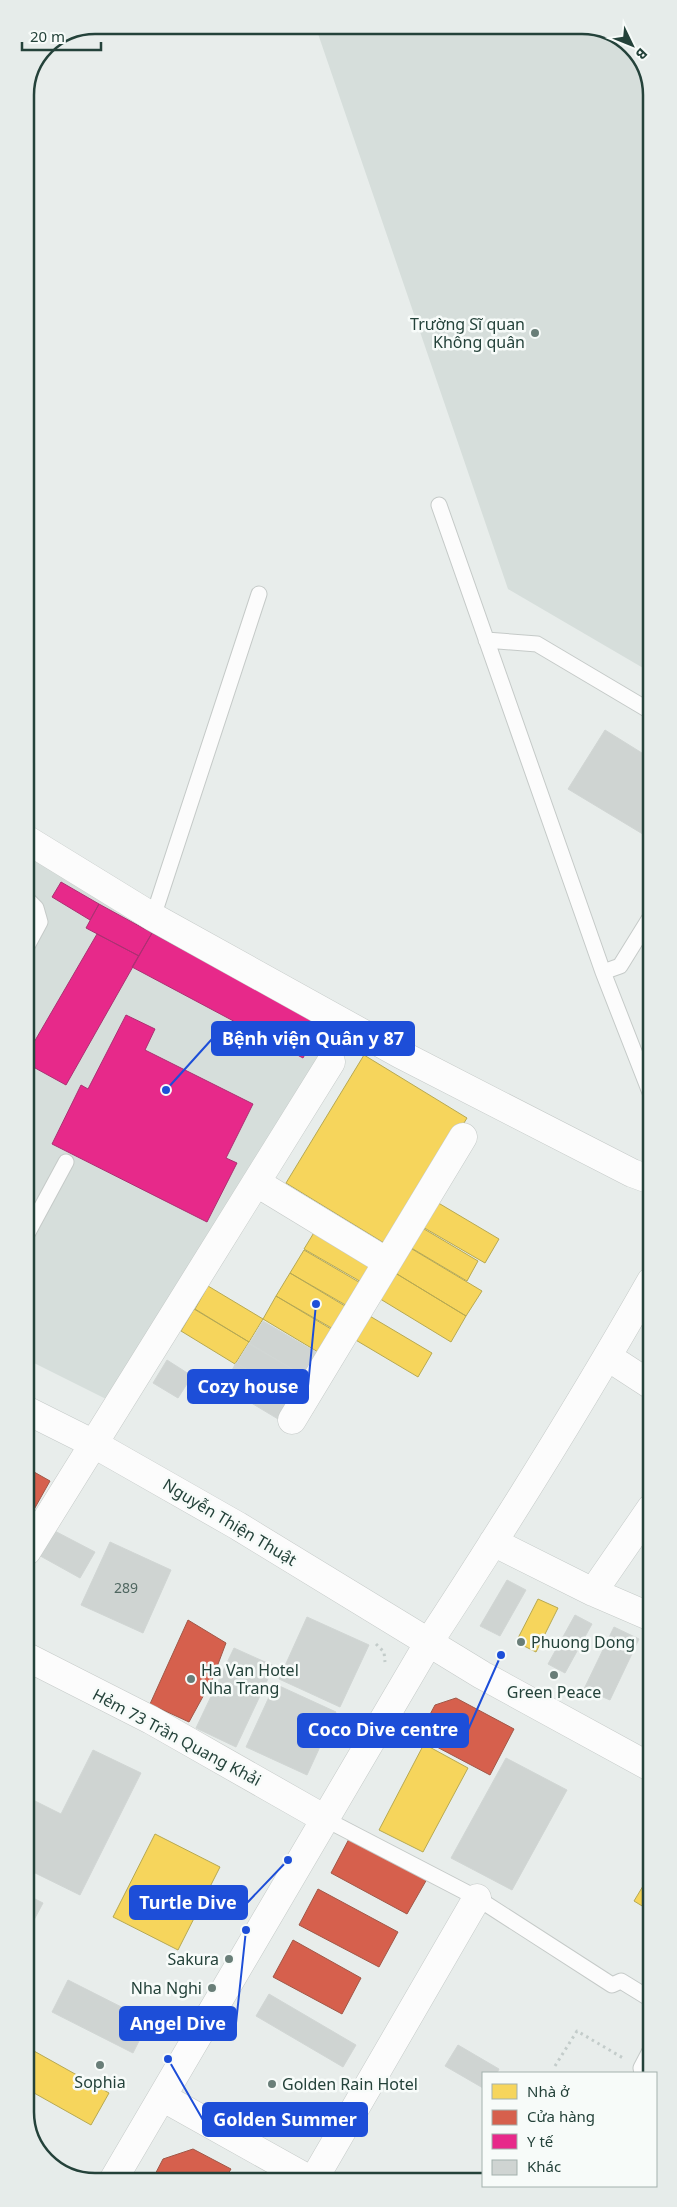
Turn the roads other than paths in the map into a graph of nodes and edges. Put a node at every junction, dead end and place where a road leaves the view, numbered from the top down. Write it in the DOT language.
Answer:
graph roads {
  1 [pos="438,504"];
  2 [pos="259,594"];
  3 [pos="486,640"];
  4 [pos="643,707"];
  5 [pos="34,844"];
  6 [pos="34,906"];
  7 [pos="153,917"];
  8 [pos="643,929"];
  9 [pos="34,933"];
  10 [pos="603,972"];
  11 [pos="331,1062"];
  12 [pos="643,1074"];
  13 [pos="463,1137"];
  14 [pos="66,1162"];
  15 [pos="643,1177"];
  16 [pos="257,1183"];
  17 [pos="34,1221"];
  18 [pos="386,1262"];
  19 [pos="643,1295"];
  20 [pos="608,1357"];
  21 [pos="643,1380"];
  22 [pos="34,1414"];
  23 [pos="292,1420"];
  24 [pos="94,1444"];
  25 [pos="643,1520"];
  26 [pos="34,1540"];
  27 [pos="494,1542"];
  28 [pos="594,1592"];
  29 [pos="643,1613"];
  30 [pos="429,1642"];
  31 [pos="34,1661"];
  32 [pos="643,1763"];
  33 [pos="325,1819"];
  34 [pos="477,1898"];
  35 [pos="643,1994"];
  36 [pos="162,2097"];
  37 [pos="117,2173"];
  38 [pos="299,2173"];
  39 [pos="318,2173"];
  1 -- 3 [label="lane"];
  2 -- 7 [label="lane"];
  3 -- 4 [label="lane"];
  3 -- 10 [label="lane"];
  5 -- 7 [label="street"];
  6 -- 9 [label="lane"];
  7 -- 15 [label="street"];
  8 -- 10 [label="lane"];
  10 -- 12 [label="lane"];
  11 -- 16 [label="street"];
  13 -- 18 [label="street"];
  14 -- 17 [label="lane"];
  16 -- 18 [label="street"];
  16 -- 24 [label="street"];
  18 -- 23 [label="street"];
  19 -- 20 [label="street"];
  20 -- 21 [label="street"];
  20 -- 27 [label="street"];
  22 -- 24 [label="street, Nguyễn Thiện Thuật"];
  24 -- 26 [label="street"];
  24 -- 30 [label="street, Nguyễn Thiện Thuật"];
  25 -- 28 [label="street"];
  27 -- 28 [label="street"];
  27 -- 30 [label="street"];
  28 -- 29 [label="street"];
  30 -- 32 [label="street, Nguyễn Thiện Thuật"];
  30 -- 33 [label="street"];
  31 -- 33 [label="street, Hẻm 73 Trần Quang Khải"];
  33 -- 34 [label="lane"];
  33 -- 36 [label="street"];
  34 -- 35 [label="lane"];
  34 -- 39 [label="street"];
  36 -- 37 [label="street"];
  36 -- 38 [label="street"];
}
